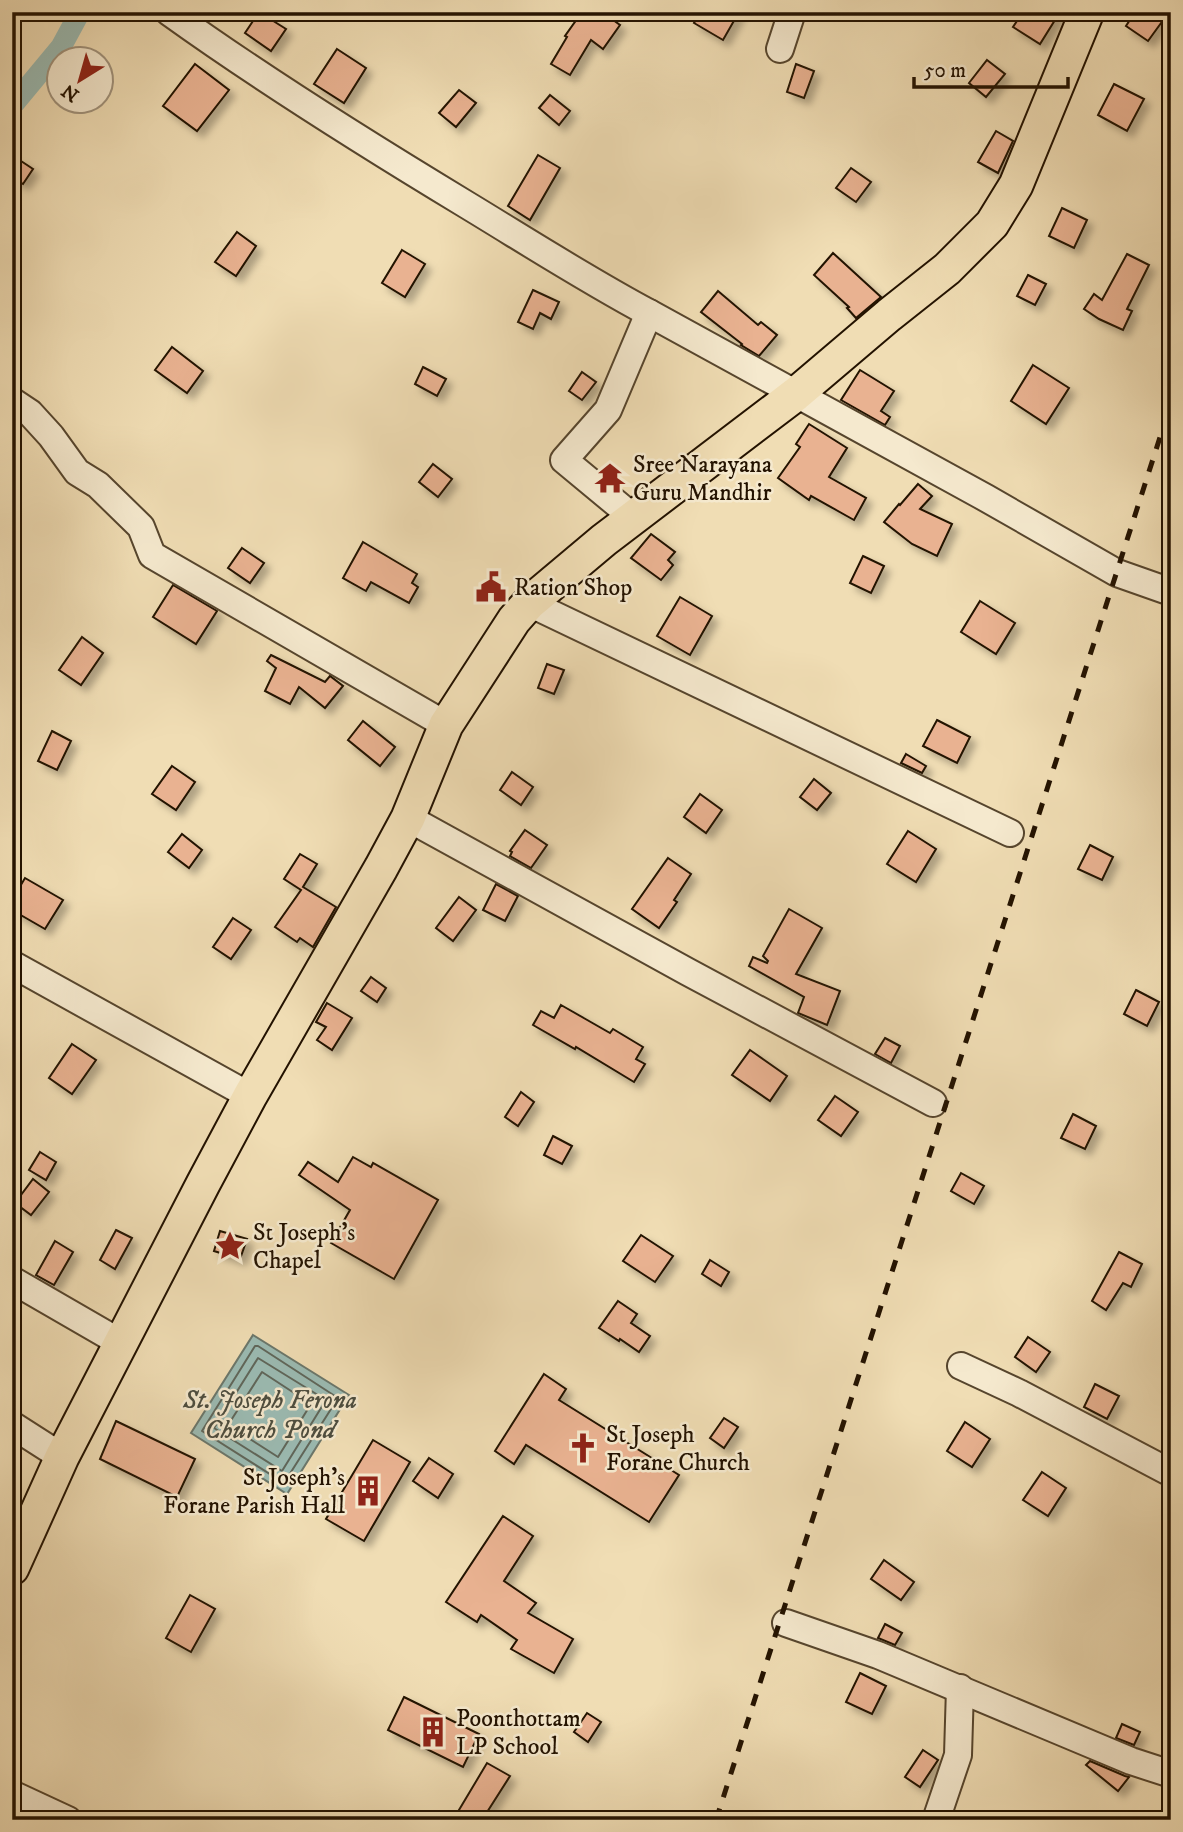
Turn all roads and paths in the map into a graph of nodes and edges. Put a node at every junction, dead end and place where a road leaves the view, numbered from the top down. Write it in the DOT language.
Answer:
graph roads {
  1 [pos="169,12"];
  2 [pos="792,12"];
  3 [pos="1087,12"];
  4 [pos="780,49"];
  5 [pos="649,313"];
  6 [pos="796,394"];
  7 [pos="12,401"];
  8 [pos="634,518"];
  9 [pos="1171,592"];
  10 [pos="529,603"];
  11 [pos="446,725"];
  12 [pos="408,818"];
  13 [pos="1010,833"];
  14 [pos="12,964"];
  15 [pos="250,1096"];
  16 [pos="933,1103"];
  17 [pos="12,1280"];
  18 [pos="121,1343"];
  19 [pos="961,1366"];
  20 [pos="12,1425"];
  21 [pos="62,1457"];
  22 [pos="1171,1473"];
  23 [pos="12,1568"];
  24 [pos="786,1623"];
  25 [pos="960,1688"];
  26 [pos="1171,1774"];
  27 [pos="12,1794"];
  28 [pos="68,1820"];
  29 [pos="936,1820"];
  1 -- 5 [label="street"];
  2 -- 4 [label="street"];
  3 -- 6 [label="main road"];
  5 -- 6 [label="street"];
  5 -- 8 [label="street"];
  6 -- 8 [label="main road"];
  6 -- 9 [label="street"];
  7 -- 11 [label="street"];
  8 -- 10 [label="main road"];
  10 -- 11 [label="main road"];
  10 -- 13 [label="street"];
  11 -- 12 [label="main road"];
  12 -- 15 [label="main road"];
  12 -- 16 [label="street"];
  14 -- 15 [label="street"];
  15 -- 18 [label="main road"];
  17 -- 18 [label="street"];
  18 -- 21 [label="main road"];
  19 -- 22 [label="street"];
  20 -- 21 [label="street"];
  21 -- 23 [label="main road"];
  24 -- 25 [label="street"];
  25 -- 26 [label="street"];
  25 -- 29 [label="street"];
  27 -- 28 [label="street"];
}
